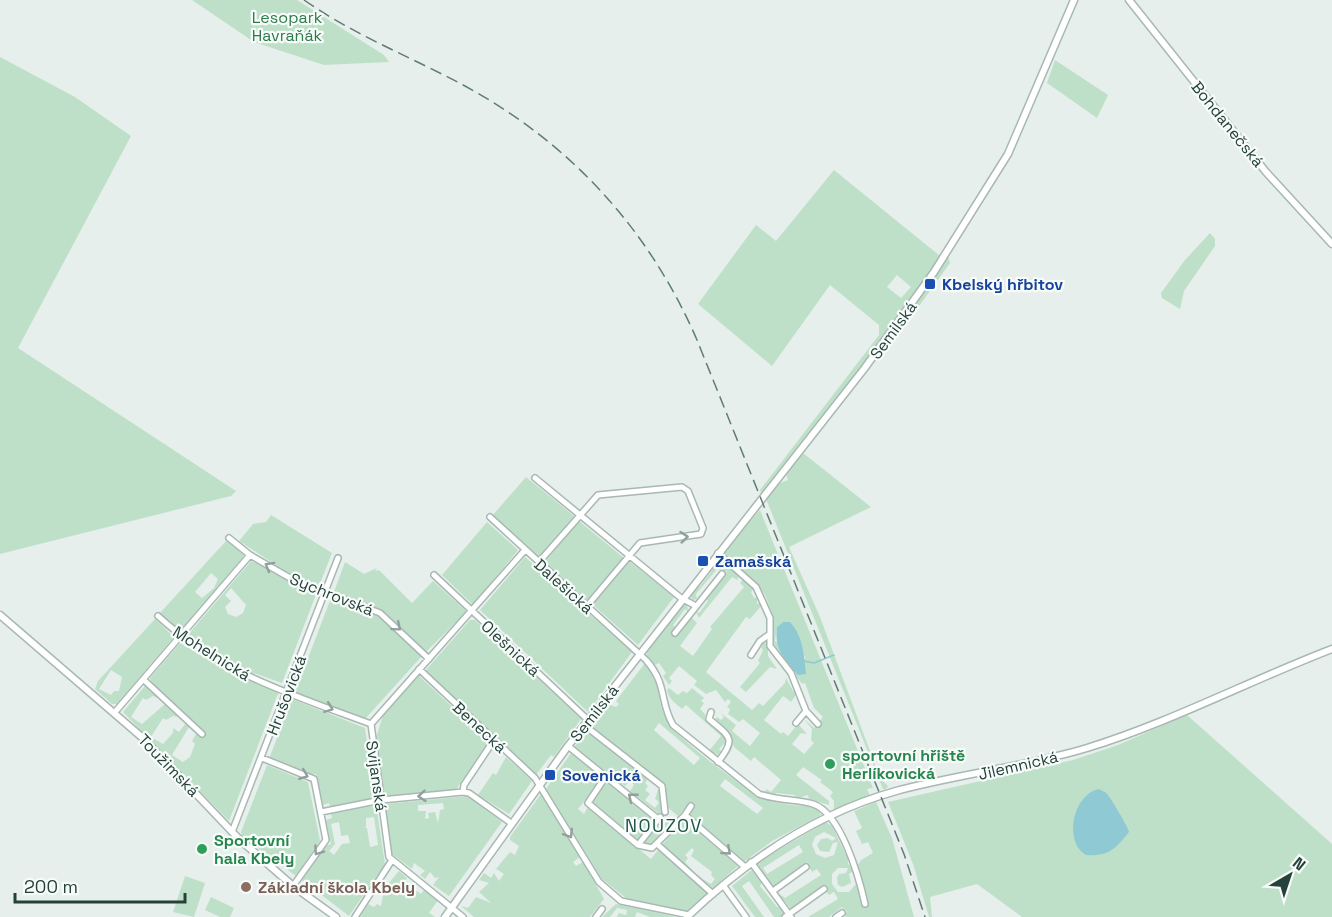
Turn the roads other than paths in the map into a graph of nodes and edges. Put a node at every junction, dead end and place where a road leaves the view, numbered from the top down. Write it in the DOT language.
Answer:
graph roads {
  1 [pos="1074,0"];
  2 [pos="1129,0"];
  3 [pos="1332,244"];
  4 [pos="535,478"];
  5 [pos="579,515"];
  6 [pos="490,517"];
  7 [pos="229,538"];
  8 [pos="525,550"];
  9 [pos="718,553"];
  10 [pos="250,555"];
  11 [pos="630,556"];
  12 [pos="338,558"];
  13 [pos="539,562"];
  14 [pos="722,574"];
  15 [pos="434,575"];
  16 [pos="326,593"];
  17 [pos="681,598"];
  18 [pos="587,606"];
  19 [pos="696,606"];
  20 [pos="472,612"];
  21 [pos="0,615"];
  22 [pos="158,616"];
  23 [pos="675,633"];
  24 [pos="770,634"];
  25 [pos="181,637"];
  26 [pos="1332,649"];
  27 [pos="640,654"];
  28 [pos="752,655"];
  29 [pos="429,659"];
  30 [pos="419,669"];
  31 [pos="144,680"];
  32 [pos="287,693"];
  33 [pos="806,711"];
  34 [pos="115,712"];
  35 [pos="711,712"];
  36 [pos="586,722"];
  37 [pos="796,723"];
  38 [pos="371,724"];
  39 [pos="818,724"];
  40 [pos="202,734"];
  41 [pos="494,740"];
  42 [pos="568,746"];
  43 [pos="262,758"];
  44 [pos="718,762"];
  45 [pos="606,776"];
  46 [pos="540,784"];
  47 [pos="463,792"];
  48 [pos="381,800"];
  49 [pos="691,806"];
  50 [pos="321,812"];
  51 [pos="664,812"];
  52 [pos="685,814"];
  53 [pos="832,816"];
  54 [pos="658,819"];
  55 [pos="676,822"];
  56 [pos="512,823"];
  57 [pos="232,832"];
  58 [pos="657,844"];
  59 [pos="638,845"];
  60 [pos="392,860"];
  61 [pos="751,862"];
  62 [pos="745,867"];
  63 [pos="806,867"];
  64 [pos="723,885"];
  65 [pos="293,886"];
  66 [pos="824,889"];
  67 [pos="773,891"];
  68 [pos="713,894"];
  69 [pos="865,904"];
  70 [pos="451,908"];
  71 [pos="602,909"];
  72 [pos="842,913"];
  73 [pos="688,916"];
  74 [pos="788,916"];
  75 [pos="336,917"];
  76 [pos="355,917"];
  77 [pos="445,917"];
  78 [pos="463,917"];
  79 [pos="596,917"];
  80 [pos="746,917"];
  81 [pos="836,917"];
  1 -- 9 [label="street, Semilská"];
  2 -- 3 [label="street, Bohdanečská"];
  4 -- 5 [label="street"];
  5 -- 11 [label="street"];
  11 -- 5 [label="street, one-way"];
  5 -- 13 [label="street"];
  6 -- 8 [label="street, Dalešická"];
  7 -- 10 [label="street, Sychrovská"];
  8 -- 13 [label="street, Dalešická"];
  8 -- 20 [label="street, Svijanská"];
  9 -- 17 [label="street, Semilská"];
  9 -- 24 [label="street"];
  16 -- 10 [label="street, Sychrovská, one-way"];
  10 -- 25 [label="street"];
  11 -- 17 [label="street"];
  11 -- 18 [label="street"];
  12 -- 16 [label="street, Hrušovická"];
  13 -- 18 [label="street, Dalešická"];
  14 -- 19 [label="street"];
  15 -- 20 [label="street, Olešnická"];
  16 -- 29 [label="street, Sychrovská, one-way"];
  16 -- 32 [label="street, Hrušovická"];
  17 -- 19 [label="street"];
  17 -- 27 [label="street, Semilská"];
  18 -- 27 [label="street, Dalešická"];
  19 -- 23 [label="street"];
  20 -- 29 [label="street, Svijanská"];
  20 -- 36 [label="street, Olešnická"];
  21 -- 34 [label="street, Toužimská"];
  22 -- 25 [label="street, Mohelnická"];
  24 -- 28 [label="street"];
  24 -- 33 [label="street"];
  25 -- 31 [label="street"];
  25 -- 32 [label="street, Mohelnická"];
  26 -- 53 [label="street, Jilemnická"];
  27 -- 36 [label="street, Semilská"];
  27 -- 44 [label="street, Dalešická"];
  29 -- 30 [label="street, Svijanská"];
  30 -- 38 [label="street, Svijanská"];
  30 -- 41 [label="street, Benecká"];
  31 -- 34 [label="street"];
  31 -- 40 [label="street"];
  32 -- 38 [label="street, Mohelnická, one-way"];
  32 -- 43 [label="street, Hrušovická"];
  33 -- 37 [label="street"];
  33 -- 39 [label="street"];
  34 -- 57 [label="street, Toužimská"];
  35 -- 44 [label="street"];
  36 -- 42 [label="street, Semilská"];
  36 -- 51 [label="street, Olešnická"];
  38 -- 48 [label="street, Svijanská"];
  41 -- 46 [label="street, Benecká"];
  41 -- 47 [label="street"];
  42 -- 45 [label="street"];
  42 -- 46 [label="street, Semilská"];
  43 -- 50 [label="street, one-way"];
  43 -- 57 [label="street, Hrušovická"];
  44 -- 53 [label="street, Dalešická"];
  54 -- 45 [label="street, one-way"];
  45 -- 59 [label="street"];
  46 -- 56 [label="street, Semilská"];
  46 -- 73 [label="street, one-way"];
  47 -- 48 [label="street, one-way"];
  47 -- 56 [label="street"];
  48 -- 50 [label="street"];
  48 -- 60 [label="street, Svijanská"];
  49 -- 52 [label="street"];
  50 -- 65 [label="street, one-way"];
  51 -- 54 [label="street"];
  51 -- 55 [label="street"];
  52 -- 55 [label="street"];
  52 -- 62 [label="street, one-way"];
  53 -- 61 [label="street, Jilemnická"];
  53 -- 69 [label="street"];
  54 -- 59 [label="street"];
  55 -- 58 [label="street"];
  56 -- 70 [label="street, Semilská"];
  57 -- 65 [label="street, Toužimská"];
  58 -- 59 [label="street"];
  58 -- 68 [label="street"];
  60 -- 70 [label="street"];
  60 -- 76 [label="street"];
  61 -- 62 [label="street, Jilemnická"];
  61 -- 67 [label="street"];
  62 -- 64 [label="street, Jilemnická"];
  63 -- 67 [label="street"];
  64 -- 68 [label="street, Jilemnická"];
  64 -- 80 [label="street"];
  65 -- 75 [label="street, Toužimská"];
  66 -- 74 [label="street"];
  67 -- 74 [label="street"];
  68 -- 73 [label="street, Jilemnická"];
  70 -- 77 [label="street, Semilská"];
  70 -- 78 [label="street"];
  71 -- 79 [label="street"];
  72 -- 81 [label="street"];
}
